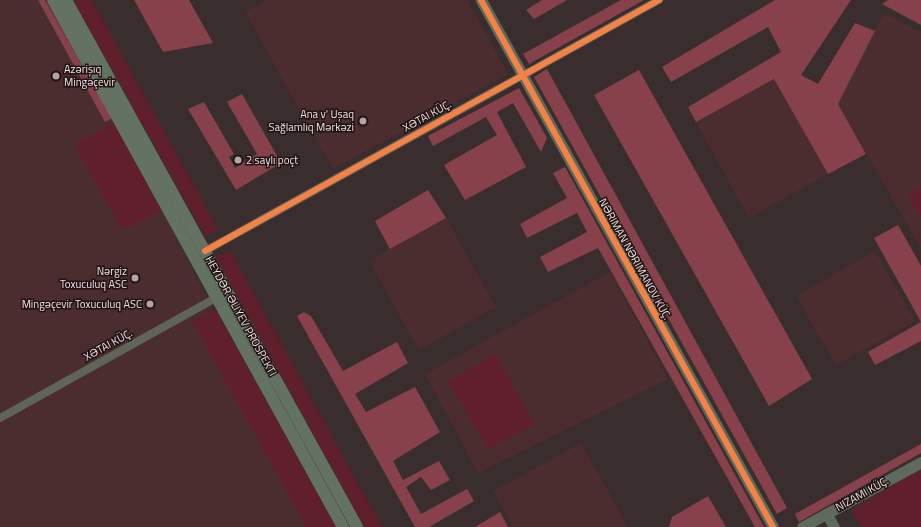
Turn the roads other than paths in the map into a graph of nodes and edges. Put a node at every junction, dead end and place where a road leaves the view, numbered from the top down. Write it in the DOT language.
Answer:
graph roads {
  1 [pos="53,0"];
  2 [pos="66,0"];
  3 [pos="481,0"];
  4 [pos="659,0"];
  5 [pos="522,76"];
  6 [pos="205,251"];
  7 [pos="222,295"];
  8 [pos="0,418"];
  9 [pos="921,462"];
  10 [pos="826,514"];
  11 [pos="343,527"];
  12 [pos="356,527"];
  13 [pos="773,527"];
  14 [pos="802,527"];
  15 [pos="834,527"];
  1 -- 7 [label="main road, HEYDƏR ƏLIYEV PROSPEKTI"];
  2 -- 6 [label="main road, HEYDƏR ƏLIYEV PROSPEKTI"];
  3 -- 5 [label="street, NƏRIMAN NƏRIMANOV KÜÇ."];
  4 -- 5 [label="street, XƏTAI KÜÇ."];
  5 -- 6 [label="street, XƏTAI KÜÇ."];
  5 -- 13 [label="street, NƏRIMAN NƏRIMANOV KÜÇ."];
  6 -- 7 [label="main road, HEYDƏR ƏLIYEV PROSPEKTI"];
  7 -- 8 [label="street, XƏTAI KÜÇ."];
  7 -- 11 [label="main road, HEYDƏR ƏLIYEV PROSPEKTI"];
  7 -- 12 [label="main road, HEYDƏR ƏLIYEV PROSPEKTI"];
  9 -- 10 [label="street, NIZAMI KÜÇ."];
  10 -- 14 [label="street, NIZAMI KÜÇ."];
  10 -- 15 [label="street"];
}
